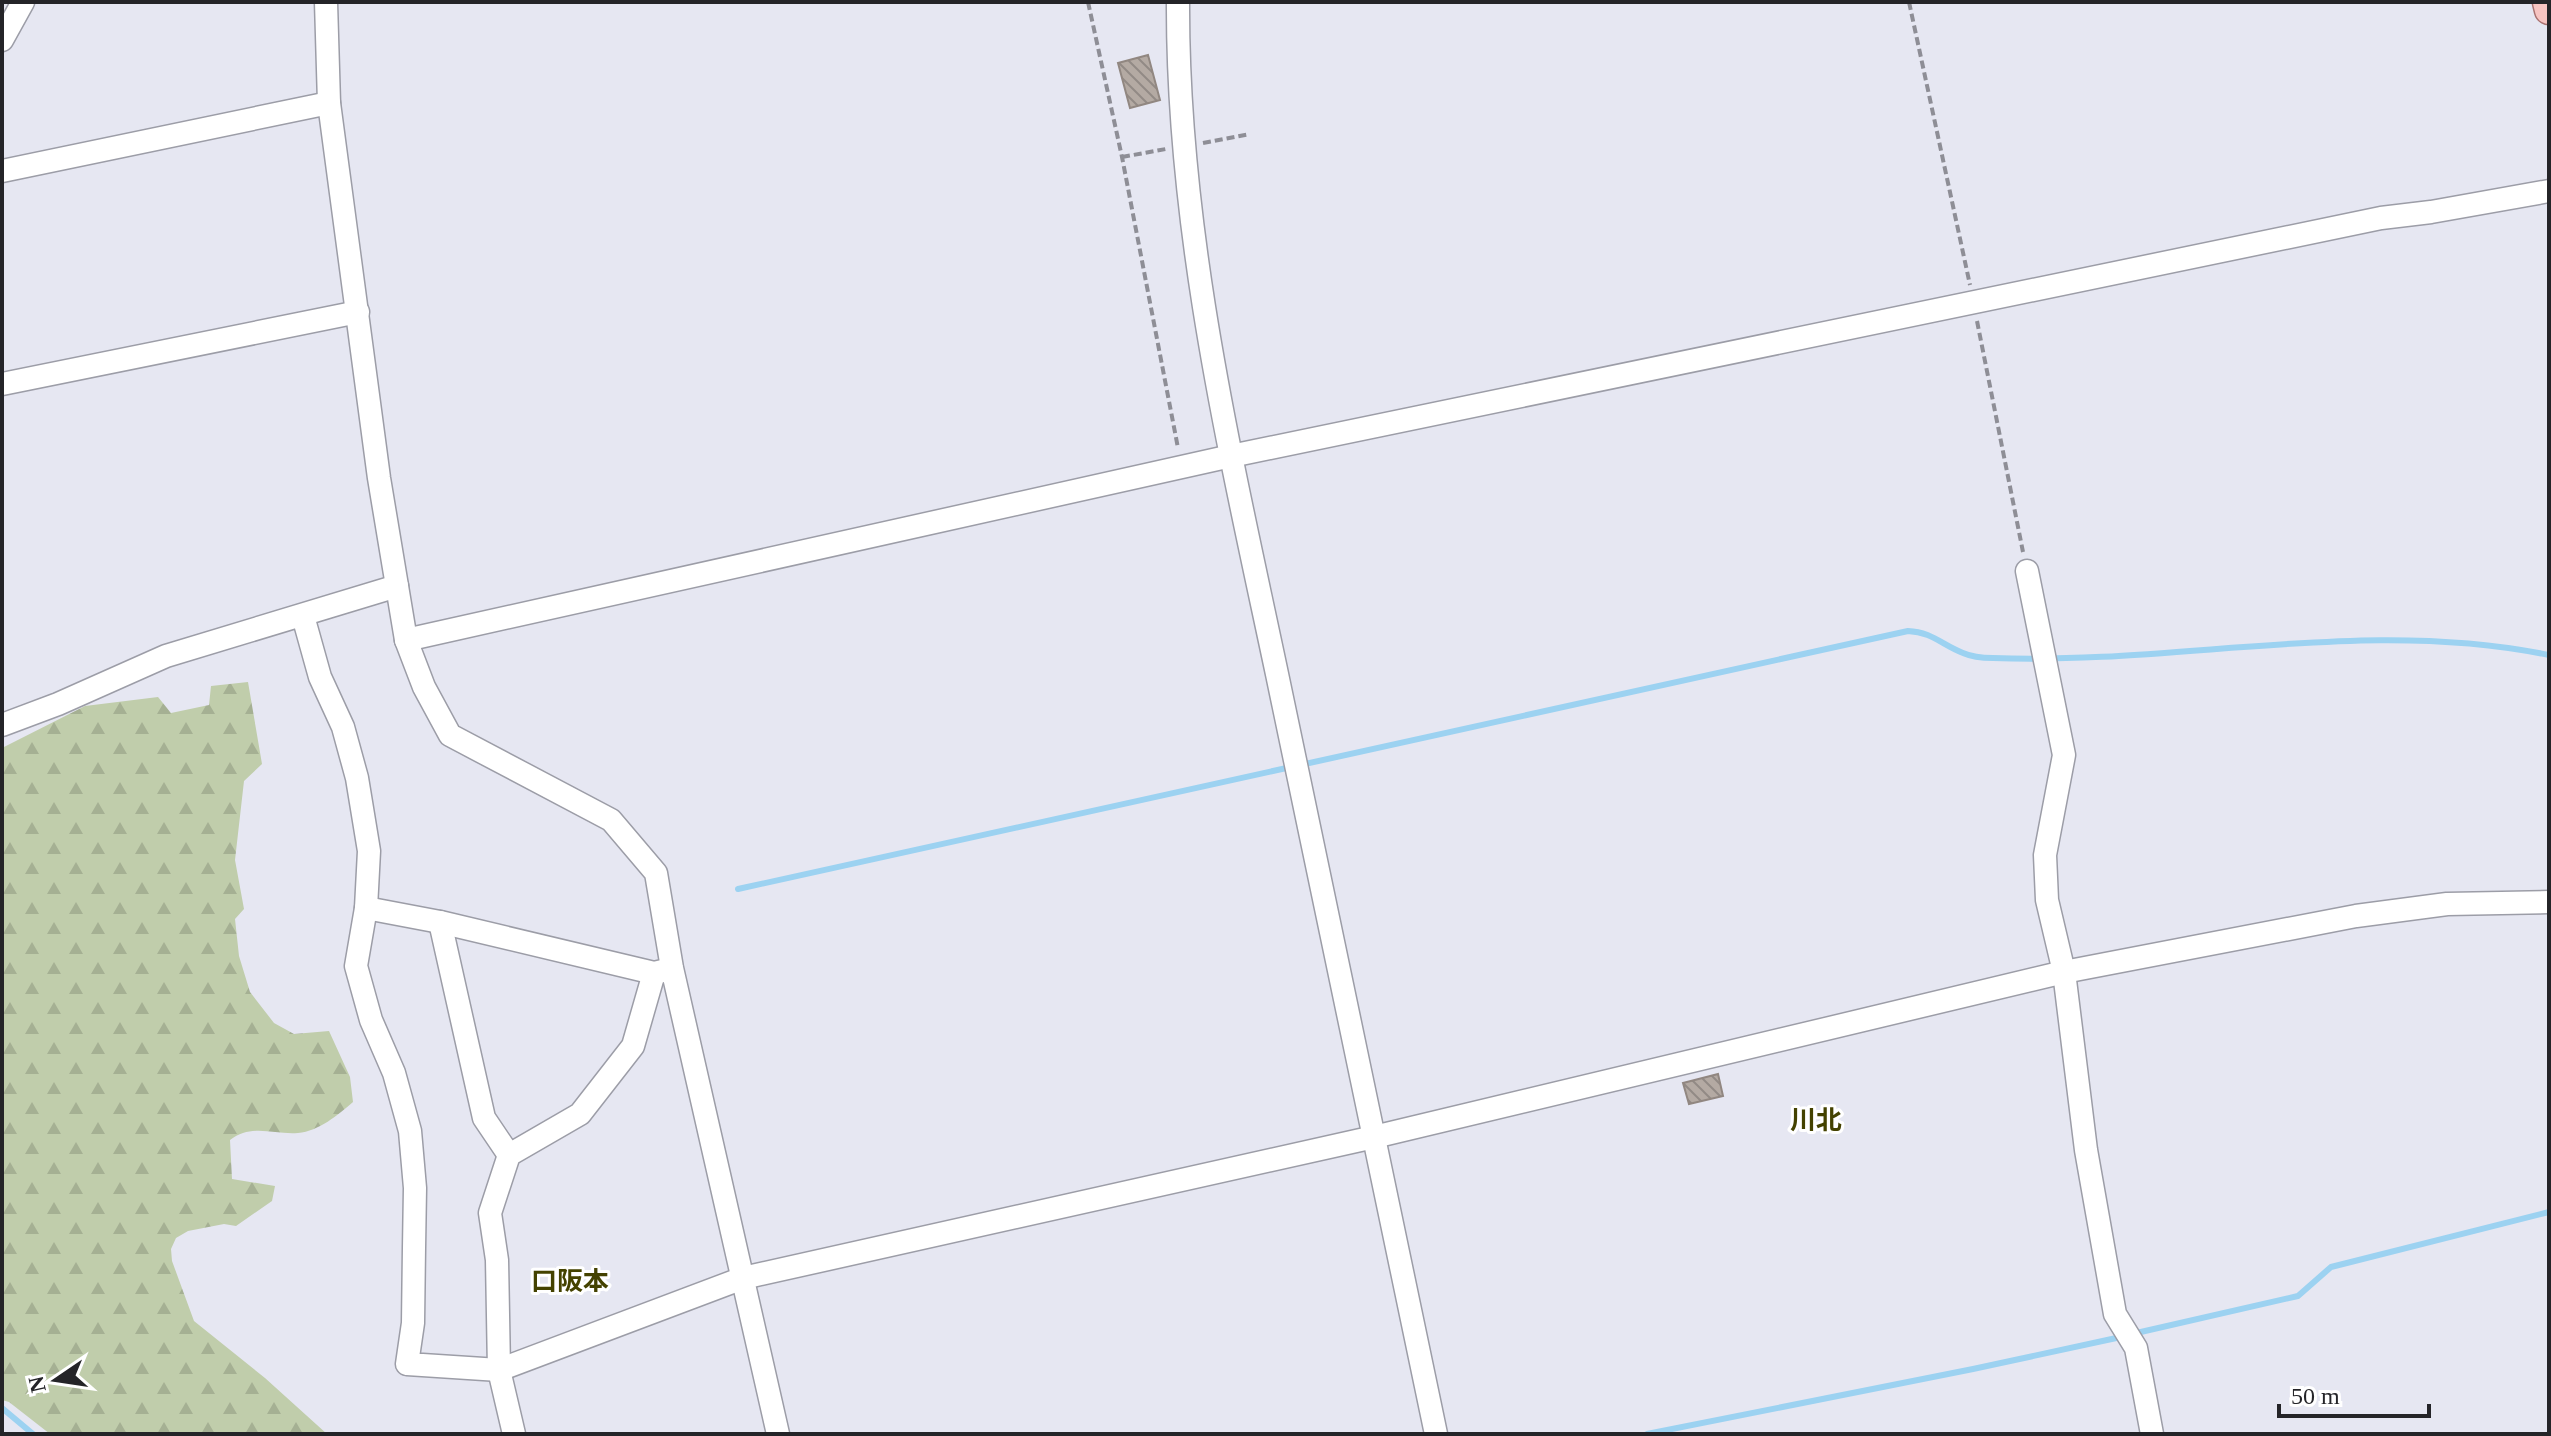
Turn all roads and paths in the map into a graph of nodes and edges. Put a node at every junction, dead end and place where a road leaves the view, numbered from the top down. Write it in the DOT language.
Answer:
graph roads {
  1 [pos="23,2"];
  2 [pos="326,2"];
  3 [pos="1088,2"];
  4 [pos="1178,2"];
  5 [pos="1909,2"];
  6 [pos="2547,2"];
  7 [pos="2549,10"];
  8 [pos="2,40"];
  9 [pos="329,103"];
  10 [pos="2,171"];
  11 [pos="2549,191"];
  12 [pos="1973,303"];
  13 [pos="358,312"];
  14 [pos="2,384"];
  15 [pos="1231,456"];
  16 [pos="1182,466"];
  17 [pos="2027,571"];
  18 [pos="397,586"];
  19 [pos="303,616"];
  20 [pos="406,640"];
  21 [pos="2,725"];
  22 [pos="2549,902"];
  23 [pos="366,908"];
  24 [pos="440,922"];
  25 [pos="663,971"];
  26 [pos="2064,972"];
  27 [pos="1374,1137"];
  28 [pos="509,1155"];
  29 [pos="743,1278"];
  30 [pos="499,1370"];
  31 [pos="514,1434"];
  32 [pos="778,1434"];
  33 [pos="1436,1434"];
  34 [pos="2152,1434"];
  1 -- 8 [label="street"];
  2 -- 9 [label="street"];
  3 -- 16 [label="path"];
  4 -- 15 [label="street"];
  5 -- 12 [label="path"];
  6 -- 7 [label="main road"];
  9 -- 10 [label="street"];
  9 -- 13 [label="street"];
  11 -- 12 [label="street"];
  12 -- 15 [label="street"];
  12 -- 17 [label="path"];
  13 -- 14 [label="street"];
  13 -- 18 [label="street"];
  15 -- 16 [label="street"];
  15 -- 27 [label="street"];
  16 -- 20 [label="street"];
  17 -- 26 [label="street"];
  18 -- 19 [label="street"];
  18 -- 20 [label="street"];
  19 -- 21 [label="street"];
  19 -- 23 [label="street"];
  20 -- 25 [label="street"];
  22 -- 26 [label="street"];
  23 -- 24 [label="street"];
  23 -- 30 [label="street"];
  24 -- 25 [label="street"];
  24 -- 28 [label="street"];
  25 -- 28 [label="street"];
  25 -- 29 [label="street"];
  26 -- 27 [label="street"];
  26 -- 34 [label="street"];
  27 -- 29 [label="street"];
  27 -- 33 [label="street"];
  28 -- 30 [label="street"];
  29 -- 30 [label="street"];
  29 -- 32 [label="street"];
  30 -- 31 [label="street"];
}
